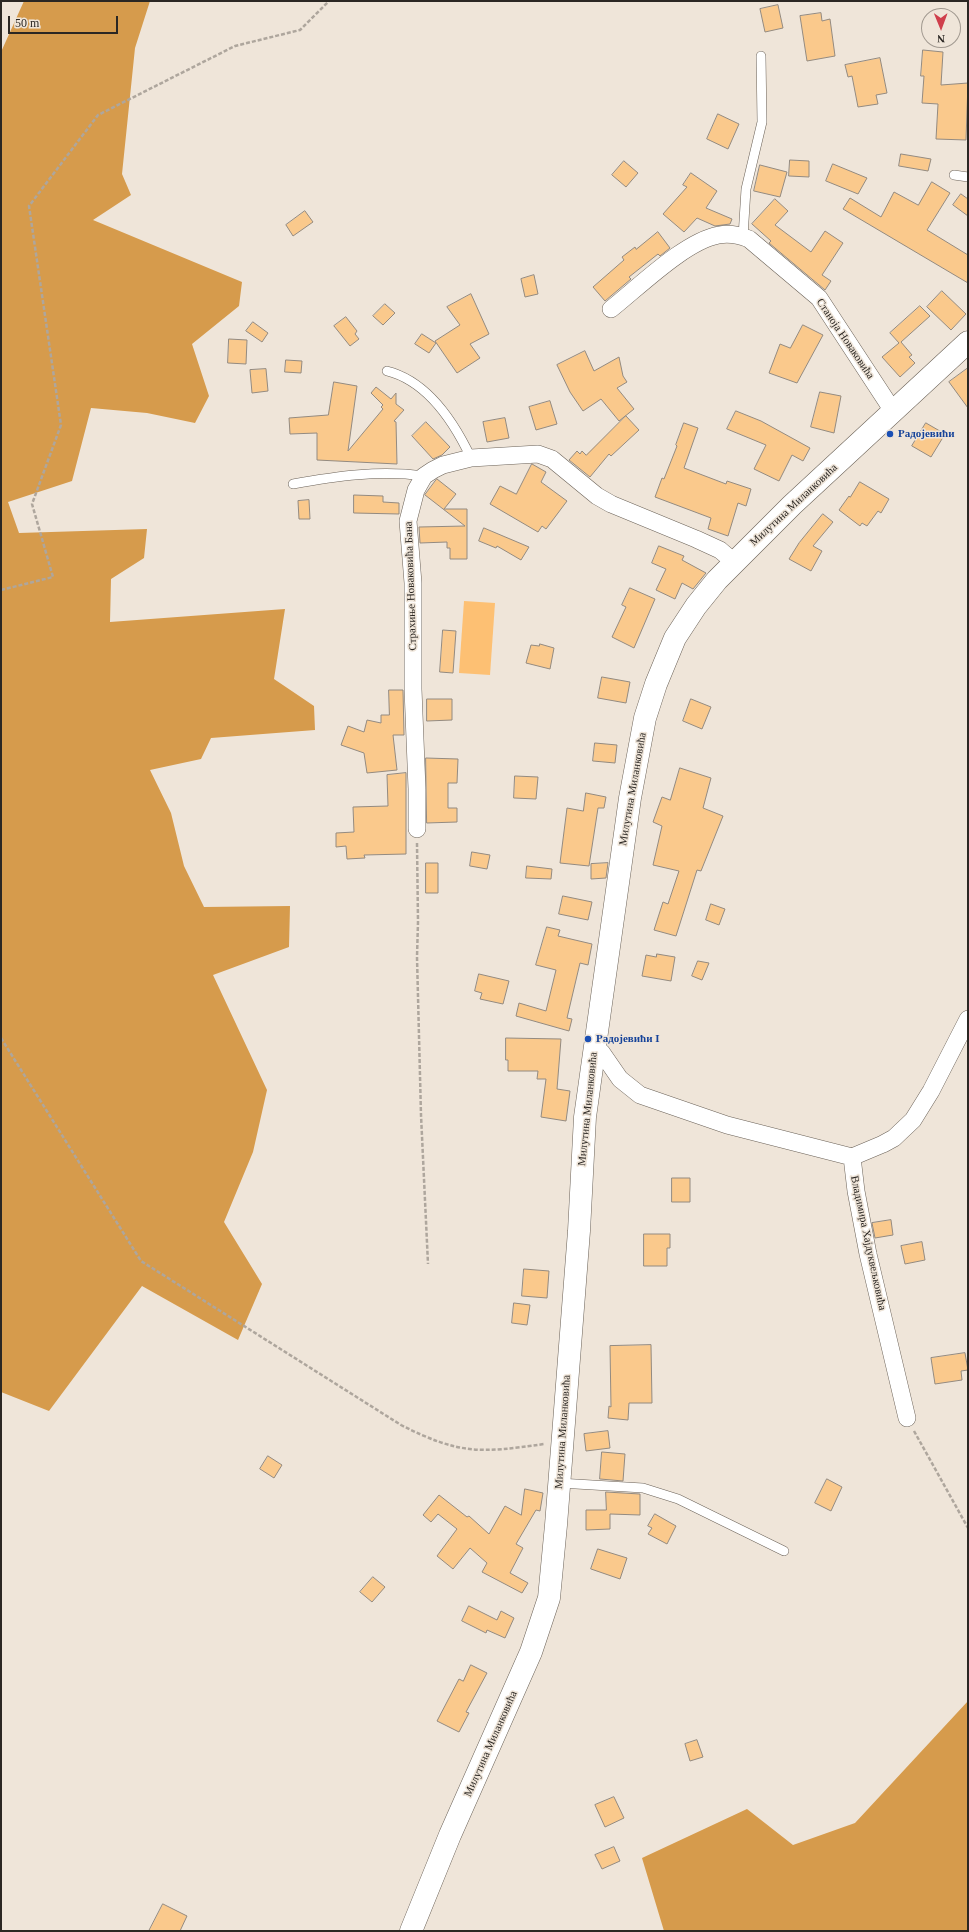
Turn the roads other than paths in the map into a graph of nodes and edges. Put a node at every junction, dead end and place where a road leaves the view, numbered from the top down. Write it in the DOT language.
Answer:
graph roads {
  1 [pos="761,56"];
  2 [pos="954,175"];
  3 [pos="968,177"];
  4 [pos="742,236"];
  5 [pos="611,309"];
  6 [pos="968,342"];
  7 [pos="387,371"];
  8 [pos="893,411"];
  9 [pos="471,458"];
  10 [pos="424,476"];
  11 [pos="293,484"];
  12 [pos="734,562"];
  13 [pos="417,829"];
  14 [pos="968,1019"];
  15 [pos="962,1044"];
  16 [pos="594,1046"];
  17 [pos="852,1157"];
  18 [pos="907,1418"];
  19 [pos="559,1483"];
  20 [pos="784,1551"];
  21 [pos="411,1931"];
  1 -- 4 [label="lane"];
  2 -- 3 [label="lane"];
  4 -- 5 [label="street, Станоја Новаковића"];
  4 -- 8 [label="street, Станоја Новаковића"];
  6 -- 8 [label="main road, Милутина Миланковића"];
  7 -- 9 [label="lane"];
  8 -- 12 [label="main road, Милутина Миланковића"];
  9 -- 10 [label="street"];
  9 -- 12 [label="street"];
  10 -- 11 [label="lane"];
  10 -- 13 [label="street, Страхиње Новаковића Бана"];
  12 -- 16 [label="main road, Милутина Миланковића"];
  14 -- 15 [label="street"];
  15 -- 17 [label="street"];
  16 -- 17 [label="street"];
  16 -- 19 [label="main road, Милутина Миланковића"];
  17 -- 18 [label="street, Владимира Хајдуквељковића"];
  19 -- 20 [label="lane"];
  19 -- 21 [label="main road, Милутина Миланковића"];
}
